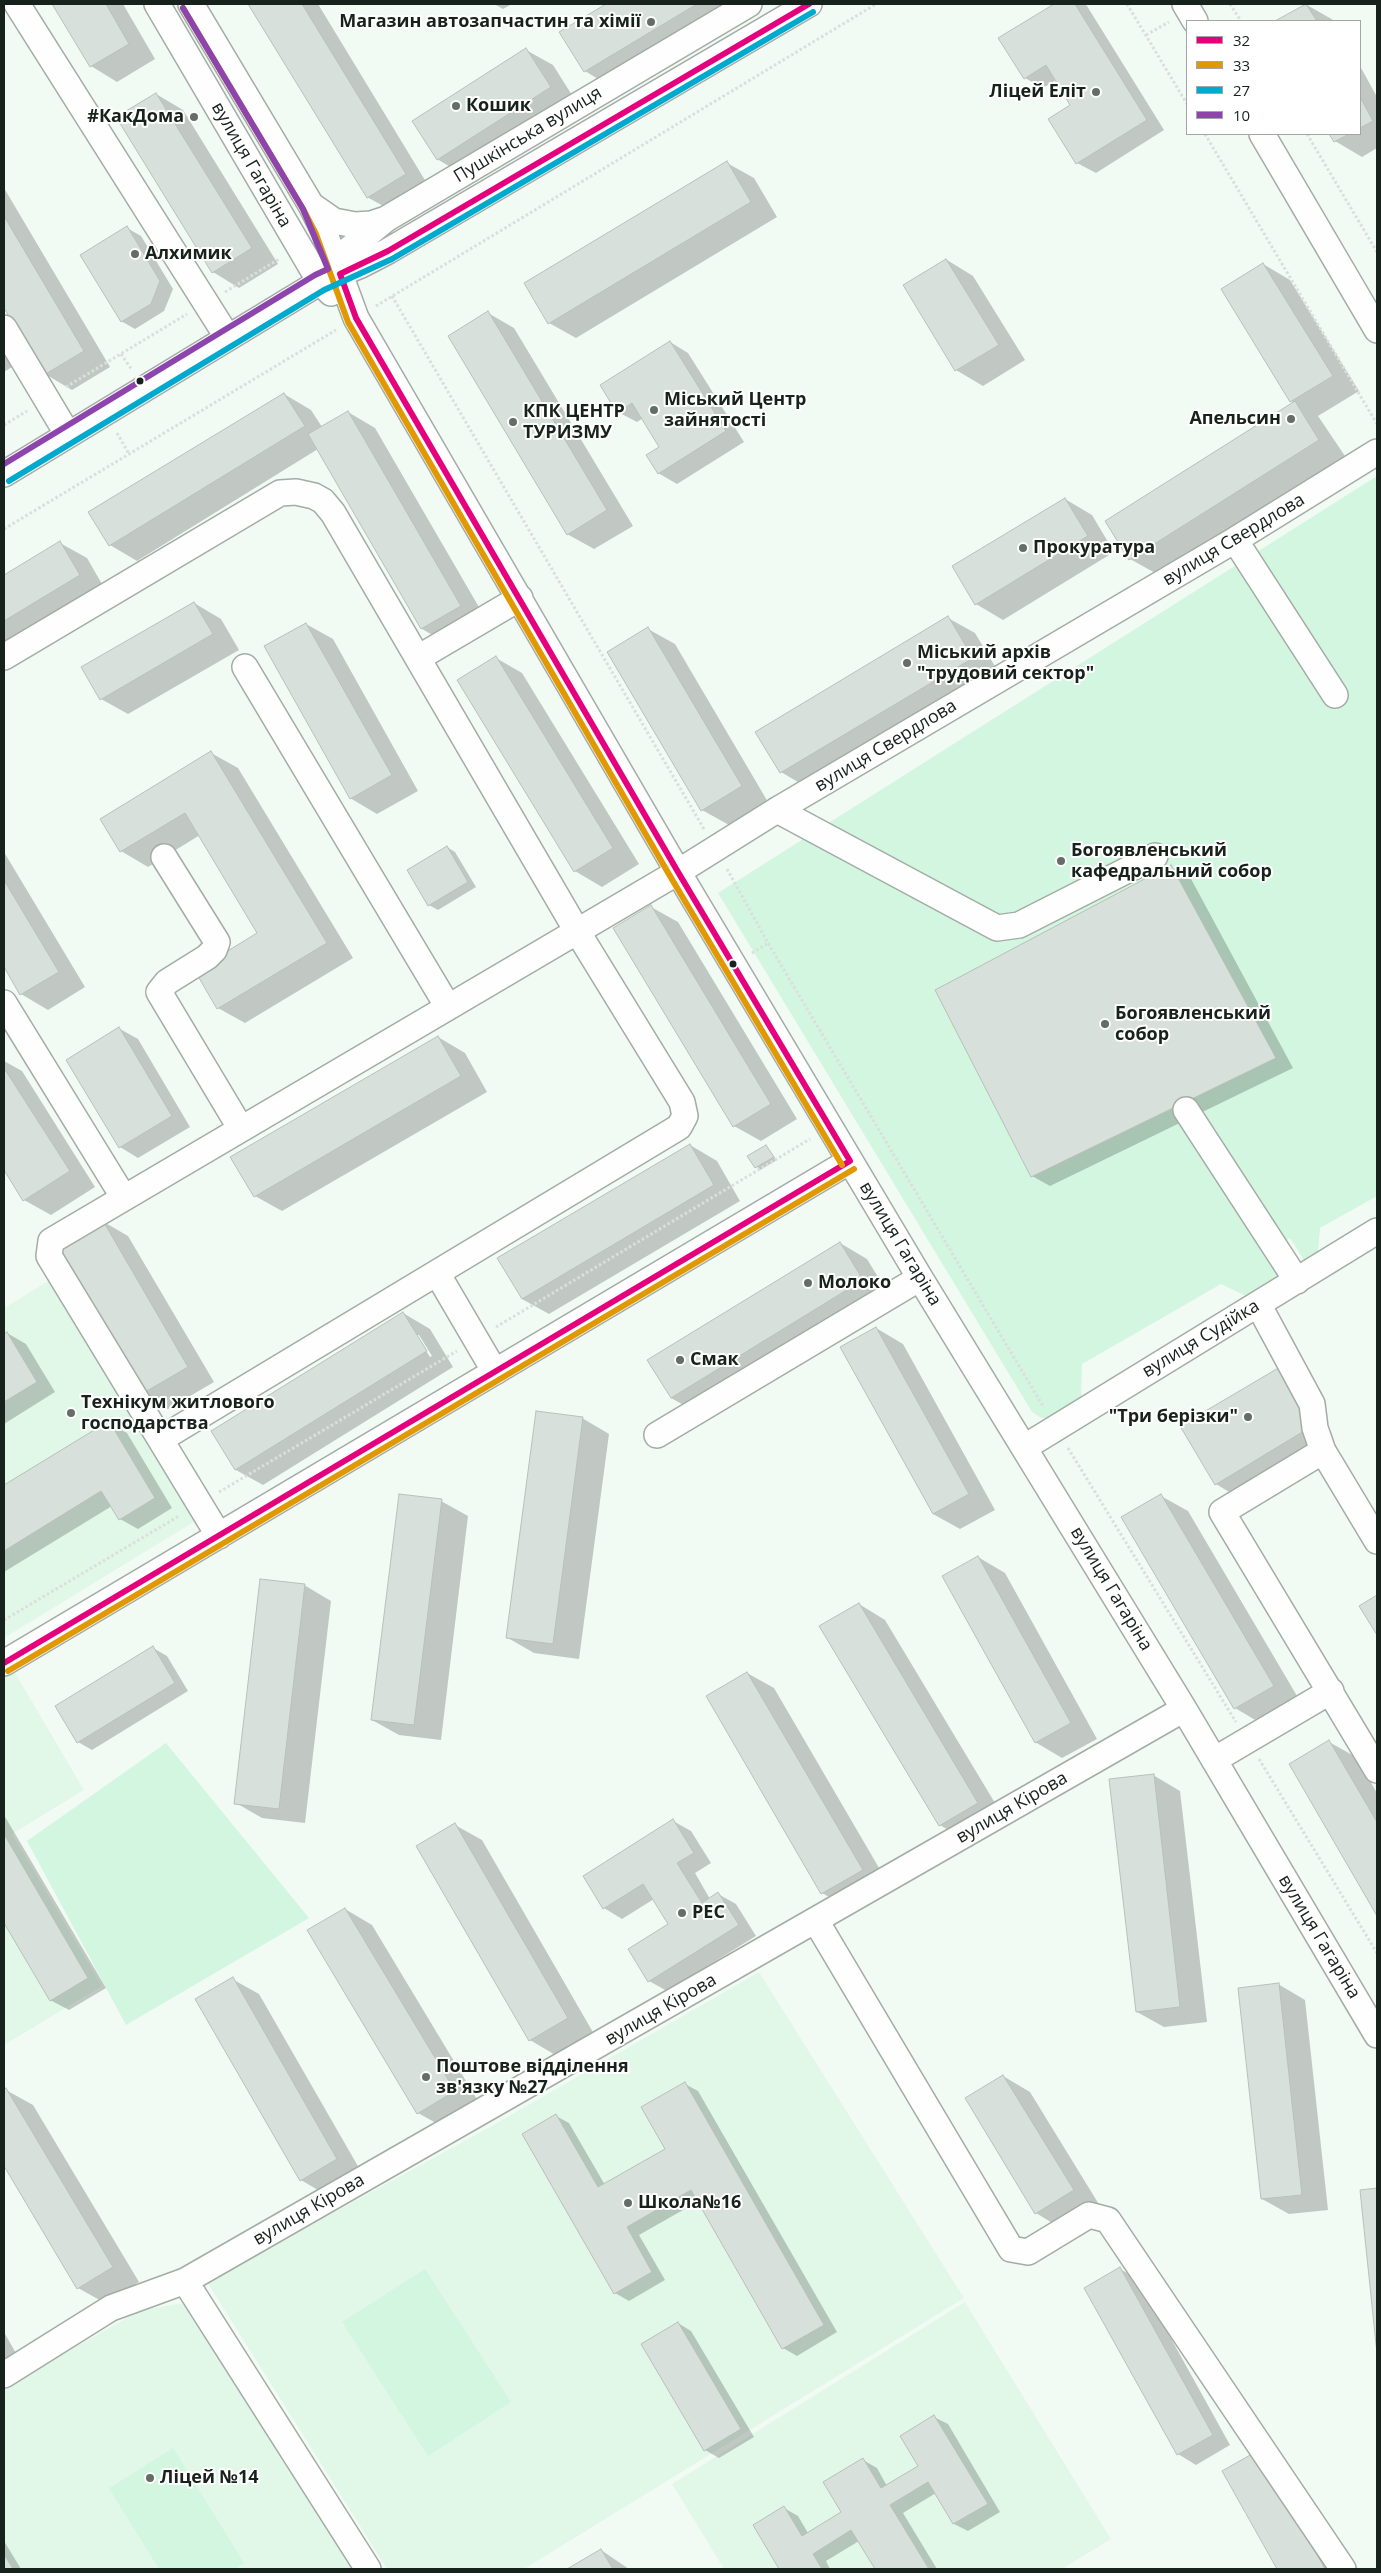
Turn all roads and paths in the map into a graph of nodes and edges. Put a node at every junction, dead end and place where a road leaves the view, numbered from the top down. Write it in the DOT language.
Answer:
graph roads {
  1 [pos="17,4"];
  2 [pos="157,4"];
  3 [pos="191,4"];
  4 [pos="749,4"];
  5 [pos="809,4"];
  6 [pos="876,4"];
  7 [pos="1127,4"];
  8 [pos="1185,4"];
  9 [pos="1230,4"];
  10 [pos="1194,20"];
  11 [pos="1240,20"];
  12 [pos="1186,102"];
  13 [pos="1206,135"];
  14 [pos="1263,135"];
  15 [pos="1308,135"];
  16 [pos="312,205"];
  17 [pos="386,219"];
  18 [pos="300,247"];
  19 [pos="1377,252"];
  20 [pos="332,273"];
  21 [pos="392,296"];
  22 [pos="206,303"];
  23 [pos="356,318"];
  24 [pos="4,328"];
  25 [pos="1377,330"];
  26 [pos="228,338"];
  27 [pos="46,399"];
  28 [pos="1377,424"];
  29 [pos="4,425"];
  30 [pos="68,435"];
  31 [pos="1377,452"];
  32 [pos="4,474"];
  33 [pos="4,529"];
  34 [pos="1235,540"];
  35 [pos="520,598"];
  36 [pos="4,657"];
  37 [pos="418,658"];
  38 [pos="245,667"];
  39 [pos="1335,695"];
  40 [pos="777,810"];
  41 [pos="716,848"];
  42 [pos="1155,856"];
  43 [pos="164,857"];
  44 [pos="678,872"];
  45 [pos="577,931"];
  46 [pos="4,1003"];
  47 [pos="448,1007"];
  48 [pos="1186,1110"];
  49 [pos="830,1127"];
  50 [pos="241,1129"];
  51 [pos="850,1161"];
  52 [pos="124,1198"];
  53 [pos="1377,1232"];
  54 [pos="436,1273"];
  55 [pos="920,1278"];
  56 [pos="1296,1281"];
  57 [pos="1258,1304"];
  58 [pos="476,1340"];
  59 [pos="495,1372"];
  60 [pos="1056,1428"];
  61 [pos="657,1435"];
  62 [pos="160,1439"];
  63 [pos="1025,1447"];
  64 [pos="1323,1451"];
  65 [pos="200,1504"];
  66 [pos="220,1536"];
  67 [pos="1377,1541"];
  68 [pos="4,1620"];
  69 [pos="4,1663"];
  70 [pos="1331,1691"];
  71 [pos="1184,1709"];
  72 [pos="1247,1740"];
  73 [pos="1214,1760"];
  74 [pos="1377,1770"];
  75 [pos="816,1921"];
  76 [pos="1377,1953"];
  77 [pos="1376,2030"];
  78 [pos="185,2281"];
  79 [pos="4,2374"];
  80 [pos="368,2569"];
  81 [pos="1343,2569"];
  1 -- 22 [label="street"];
  2 -- 18 [label="street, вулиця Гагаріна"];
  3 -- 16 [label="street, вулиця Гагаріна"];
  4 -- 17 [label="street, Пушкінська вулиця"];
  5 -- 20 [label="street, Пушкінська вулиця"];
  6 -- 21 [label="path"];
  7 -- 12 [label="path"];
  8 -- 10 [label="street"];
  9 -- 11 [label="path"];
  13 -- 28 [label="path"];
  14 -- 25 [label="street"];
  15 -- 19 [label="path"];
  16 -- 17 [label="street"];
  16 -- 20 [label="street, вулиця Гагаріна"];
  17 -- 20 [label="street, Пушкінська вулиця"];
  18 -- 20 [label="street, вулиця Гагаріна"];
  18 -- 22 [label="path"];
  20 -- 23 [label="street, вулиця Гагаріна"];
  20 -- 26 [label="street, Пушкінська вулиця"];
  21 -- 23 [label="path"];
  21 -- 41 [label="path"];
  22 -- 26 [label="street"];
  22 -- 27 [label="path"];
  23 -- 33 [label="path"];
  23 -- 35 [label="street, вулиця Гагаріна"];
  24 -- 27 [label="street"];
  26 -- 30 [label="street, Пушкінська вулиця"];
  27 -- 29 [label="path"];
  27 -- 30 [label="street"];
  30 -- 32 [label="street, Пушкінська вулиця"];
  31 -- 34 [label="street, вулиця Свердлова"];
  34 -- 39 [label="street"];
  34 -- 40 [label="street, вулиця Свердлова"];
  35 -- 37 [label="street"];
  35 -- 44 [label="street, вулиця Гагаріна"];
  36 -- 37 [label="street"];
  37 -- 45 [label="street"];
  38 -- 47 [label="street"];
  40 -- 41 [label="street, вулиця Свердлова"];
  40 -- 42 [label="street"];
  41 -- 44 [label="street, вулиця Свердлова"];
  41 -- 60 [label="path"];
  43 -- 50 [label="street"];
  44 -- 45 [label="street, вулиця Свердлова"];
  44 -- 49 [label="street, вулиця Гагаріна"];
  45 -- 47 [label="street, вулиця Свердлова"];
  45 -- 54 [label="street"];
  46 -- 52 [label="street"];
  47 -- 50 [label="street, вулиця Свердлова"];
  48 -- 56 [label="street"];
  49 -- 51 [label="street, вулиця Гагаріна"];
  49 -- 58 [label="path"];
  50 -- 52 [label="street, вулиця Свердлова"];
  51 -- 55 [label="street, вулиця Гагаріна"];
  51 -- 59 [label="street"];
  52 -- 62 [label="street, вулиця Свердлова"];
  53 -- 56 [label="street, вулиця Судійка"];
  54 -- 58 [label="street"];
  54 -- 62 [label="street"];
  55 -- 61 [label="street"];
  55 -- 63 [label="street, вулиця Гагаріна"];
  56 -- 57 [label="street, вулиця Судійка"];
  57 -- 60 [label="street, вулиця Судійка"];
  57 -- 64 [label="street"];
  58 -- 59 [label="street"];
  58 -- 65 [label="path"];
  59 -- 66 [label="street"];
  60 -- 63 [label="street, вулиця Судійка"];
  60 -- 72 [label="path"];
  62 -- 65 [label="street, вулиця Свердлова"];
  63 -- 71 [label="street, вулиця Гагаріна"];
  64 -- 67 [label="street"];
  64 -- 70 [label="street"];
  65 -- 66 [label="street, вулиця Свердлова"];
  65 -- 68 [label="path"];
  66 -- 69 [label="street"];
  70 -- 72 [label="street"];
  70 -- 74 [label="street"];
  71 -- 73 [label="street, вулиця Гагаріна"];
  71 -- 75 [label="street, вулиця Кірова"];
  72 -- 73 [label="street"];
  72 -- 76 [label="path"];
  73 -- 77 [label="street, вулиця Гагаріна"];
  75 -- 78 [label="street, вулиця Кірова"];
  75 -- 81 [label="street"];
  78 -- 79 [label="street, вулиця Кірова"];
  78 -- 80 [label="street"];
}
